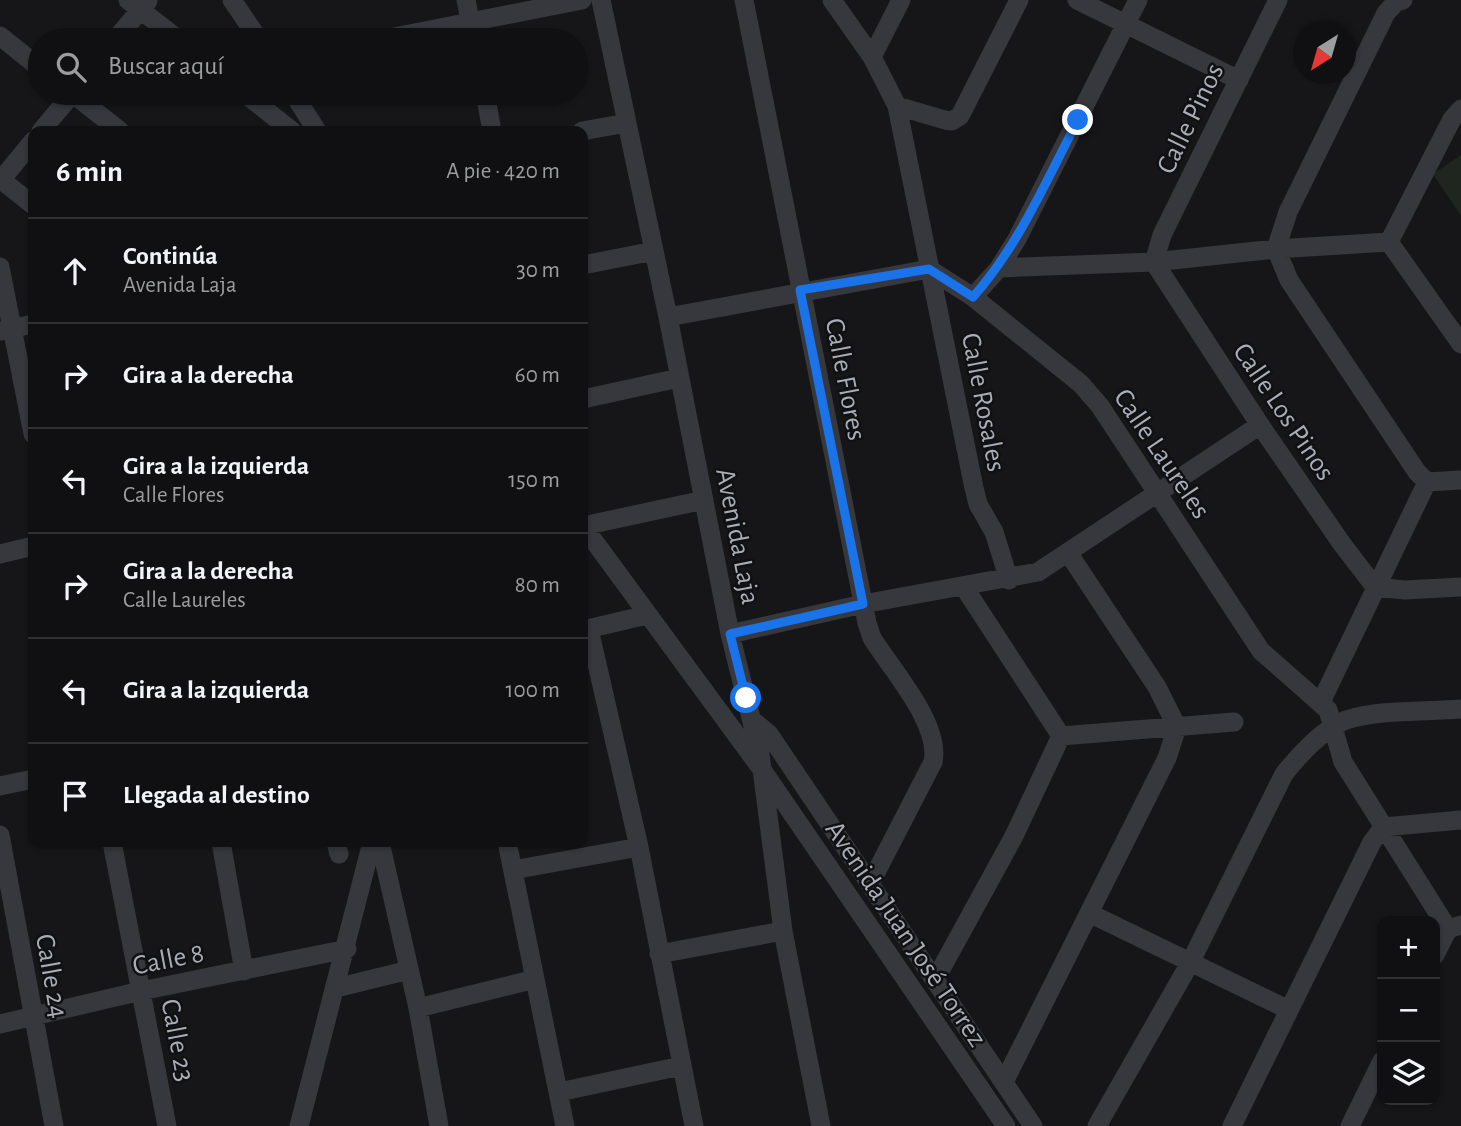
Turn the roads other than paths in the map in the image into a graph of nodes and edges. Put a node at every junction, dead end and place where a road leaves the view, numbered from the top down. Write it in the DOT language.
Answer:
graph roads {
  1 [pos="232,0"];
  2 [pos="466,0"];
  3 [pos="582,0"];
  4 [pos="601,0"];
  5 [pos="744,0"];
  6 [pos="832,0"];
  7 [pos="901,0"];
  8 [pos="1019,0"];
  9 [pos="1077,0"];
  10 [pos="1138,0"];
  11 [pos="1278,0"];
  12 [pos="1398,1"];
  13 [pos="139,3"];
  14 [pos="1126,24"];
  15 [pos="123,28"];
  16 [pos="166,28"];
  17 [pos="251,28"];
  18 [pos="472,28"];
  19 [pos="484,28"];
  20 [pos="0,36"];
  21 [pos="872,57"];
  22 [pos="28,58"];
  23 [pos="1239,80"];
  24 [pos="62,105"];
  25 [pos="87,105"];
  26 [pos="259,105"];
  27 [pos="301,105"];
  28 [pos="487,105"];
  29 [pos="897,106"];
  30 [pos="1461,109"];
  31 [pos="627,122"];
  32 [pos="45,126"];
  33 [pos="114,126"];
  34 [pos="286,126"];
  35 [pos="314,126"];
  36 [pos="491,126"];
  37 [pos="588,130"];
  38 [pos="28,147"];
  39 [pos="1,180"];
  40 [pos="28,201"];
  41 [pos="1389,242"];
  42 [pos="1276,249"];
  43 [pos="654,251"];
  44 [pos="1154,262"];
  45 [pos="588,264"];
  46 [pos="0,267"];
  47 [pos="999,268"];
  48 [pos="929,269"];
  49 [pos="800,290"];
  50 [pos="973,297"];
  51 [pos="668,317"];
  52 [pos="28,325"];
  53 [pos="6,330"];
  54 [pos="1461,344"];
  55 [pos="679,379"];
  56 [pos="588,398"];
  57 [pos="28,415"];
  58 [pos="1260,425"];
  59 [pos="1461,480"];
  60 [pos="1427,482"];
  61 [pos="1158,495"];
  62 [pos="704,500"];
  63 [pos="588,525"];
  64 [pos="588,533"];
  65 [pos="28,547"];
  66 [pos="0,554"];
  67 [pos="1069,554"];
  68 [pos="1009,580"];
  69 [pos="964,587"];
  70 [pos="1376,587"];
  71 [pos="1461,587"];
  72 [pos="863,604"];
  73 [pos="647,615"];
  74 [pos="588,629"];
  75 [pos="730,634"];
  76 [pos="588,637"];
  77 [pos="1321,702"];
  78 [pos="1461,709"];
  79 [pos="751,719"];
  80 [pos="1234,722"];
  81 [pos="1177,727"];
  82 [pos="1334,727"];
  83 [pos="1061,736"];
  84 [pos="763,771"];
  85 [pos="28,780"];
  86 [pos="0,786"];
  87 [pos="1461,820"];
  88 [pos="1383,827"];
  89 [pos="0,835"];
  90 [pos="113,847"];
  91 [pos="222,847"];
  92 [pos="371,847"];
  93 [pos="381,847"];
  94 [pos="508,847"];
  95 [pos="639,847"];
  96 [pos="513,870"];
  97 [pos="870,884"];
  98 [pos="1091,914"];
  99 [pos="1454,927"];
  100 [pos="783,932"];
  101 [pos="1440,948"];
  102 [pos="347,949"];
  103 [pos="659,954"];
  104 [pos="1190,963"];
  105 [pos="410,970"];
  106 [pos="244,971"];
  107 [pos="535,979"];
  108 [pos="935,980"];
  109 [pos="336,988"];
  110 [pos="141,991"];
  111 [pos="418,1008"];
  112 [pos="1289,1010"];
  113 [pos="32,1016"];
  114 [pos="0,1024"];
  115 [pos="681,1066"];
  116 [pos="1377,1071"];
  117 [pos="1004,1082"];
  118 [pos="559,1092"];
  119 [pos="54,1126"];
  120 [pos="167,1126"];
  121 [pos="299,1126"];
  122 [pos="439,1126"];
  123 [pos="565,1126"];
  124 [pos="694,1126"];
  125 [pos="821,1126"];
  126 [pos="1006,1126"];
  127 [pos="1034,1126"];
  128 [pos="1097,1126"];
  129 [pos="1232,1126"];
  130 [pos="1350,1126"];
  1 -- 17 [label="street"];
  2 -- 18 [label="street"];
  3 -- 19 [label="street"];
  4 -- 31 [label="street, Avenida Laja"];
  5 -- 49 [label="street, Calle Flores"];
  6 -- 21 [label="street, Calle Rosales"];
  7 -- 21 [label="street"];
  8 -- 29 [label="street"];
  9 -- 14 [label="street"];
  10 -- 14 [label="street"];
  11 -- 23 [label="street, Calle Pinos"];
  12 -- 42 [label="street"];
  13 -- 15 [label="street"];
  13 -- 16 [label="street"];
  14 -- 23 [label="street"];
  14 -- 47 [label="street"];
  20 -- 22 [label="street"];
  21 -- 29 [label="street, Calle Rosales"];
  23 -- 44 [label="street, Calle Pinos"];
  24 -- 32 [label="street"];
  25 -- 33 [label="street"];
  26 -- 34 [label="street"];
  27 -- 35 [label="street"];
  28 -- 36 [label="street"];
  29 -- 48 [label="street, Calle Rosales"];
  30 -- 41 [label="street"];
  31 -- 37 [label="street"];
  31 -- 43 [label="street, Avenida Laja"];
  38 -- 39 [label="street"];
  39 -- 40 [label="street"];
  41 -- 42 [label="street"];
  41 -- 54 [label="street"];
  42 -- 44 [label="street"];
  42 -- 60 [label="street"];
  43 -- 45 [label="street"];
  43 -- 51 [label="street, Avenida Laja"];
  44 -- 47 [label="street"];
  44 -- 58 [label="street, Calle Los Pinos"];
  46 -- 53 [label="street"];
  47 -- 50 [label="street"];
  48 -- 49 [label="street"];
  48 -- 50 [label="street, Calle Laureles"];
  48 -- 68 [label="street, Calle Rosales"];
  49 -- 51 [label="street"];
  49 -- 72 [label="street, Calle Flores"];
  50 -- 61 [label="street, Calle Laureles"];
  51 -- 55 [label="street, Avenida Laja"];
  52 -- 53 [label="street"];
  53 -- 57 [label="street"];
  55 -- 56 [label="street"];
  55 -- 62 [label="street, Avenida Laja"];
  58 -- 61 [label="street"];
  58 -- 70 [label="street, Calle Los Pinos"];
  59 -- 60 [label="street"];
  60 -- 70 [label="street"];
  61 -- 67 [label="street"];
  61 -- 77 [label="street, Calle Laureles"];
  62 -- 63 [label="street"];
  62 -- 75 [label="street, Avenida Laja"];
  64 -- 73 [label="street, Avenida Juan José Torrez"];
  65 -- 66 [label="street"];
  67 -- 68 [label="street"];
  67 -- 81 [label="street"];
  68 -- 69 [label="street"];
  69 -- 72 [label="street"];
  69 -- 83 [label="street"];
  70 -- 71 [label="street"];
  70 -- 77 [label="street"];
  72 -- 75 [label="street"];
  72 -- 97 [label="street, Calle Flores"];
  73 -- 74 [label="street"];
  73 -- 84 [label="street, Avenida Juan José Torrez"];
  75 -- 79 [label="street, Avenida Laja"];
  76 -- 95 [label="street"];
  77 -- 82 [label="street, Calle Laureles"];
  78 -- 82 [label="street"];
  79 -- 84 [label="street, Avenida Laja"];
  79 -- 97 [label="street"];
  80 -- 81 [label="street"];
  81 -- 83 [label="street"];
  81 -- 98 [label="street"];
  82 -- 88 [label="street, Calle Laureles"];
  82 -- 104 [label="street"];
  83 -- 108 [label="street"];
  84 -- 100 [label="street, Avenida Laja"];
  84 -- 126 [label="street, Avenida Juan José Torrez"];
  85 -- 86 [label="street"];
  87 -- 88 [label="street"];
  88 -- 99 [label="street, Calle Laureles"];
  88 -- 112 [label="street"];
  89 -- 113 [label="street, Calle 24"];
  90 -- 110 [label="street, Calle 23"];
  91 -- 106 [label="street"];
  92 -- 102 [label="street"];
  93 -- 105 [label="street"];
  94 -- 96 [label="street"];
  95 -- 96 [label="street"];
  95 -- 103 [label="street"];
  96 -- 107 [label="street"];
  97 -- 108 [label="street"];
  98 -- 104 [label="street"];
  98 -- 117 [label="street"];
  99 -- 101 [label="street"];
  100 -- 103 [label="street"];
  100 -- 125 [label="street, Avenida Laja"];
  102 -- 106 [label="street, Calle 8"];
  102 -- 109 [label="street"];
  103 -- 115 [label="street"];
  104 -- 112 [label="street"];
  104 -- 128 [label="street"];
  105 -- 109 [label="street"];
  105 -- 111 [label="street"];
  106 -- 110 [label="street, Calle 8"];
  107 -- 111 [label="street"];
  107 -- 118 [label="street"];
  108 -- 117 [label="street"];
  109 -- 121 [label="street"];
  110 -- 113 [label="street, Calle 8"];
  110 -- 120 [label="street, Calle 23"];
  111 -- 122 [label="street"];
  112 -- 129 [label="street"];
  113 -- 114 [label="street, Calle 8"];
  113 -- 119 [label="street, Calle 24"];
  115 -- 118 [label="street"];
  115 -- 124 [label="street"];
  116 -- 130 [label="street"];
  117 -- 127 [label="street"];
  118 -- 123 [label="street"];
}
